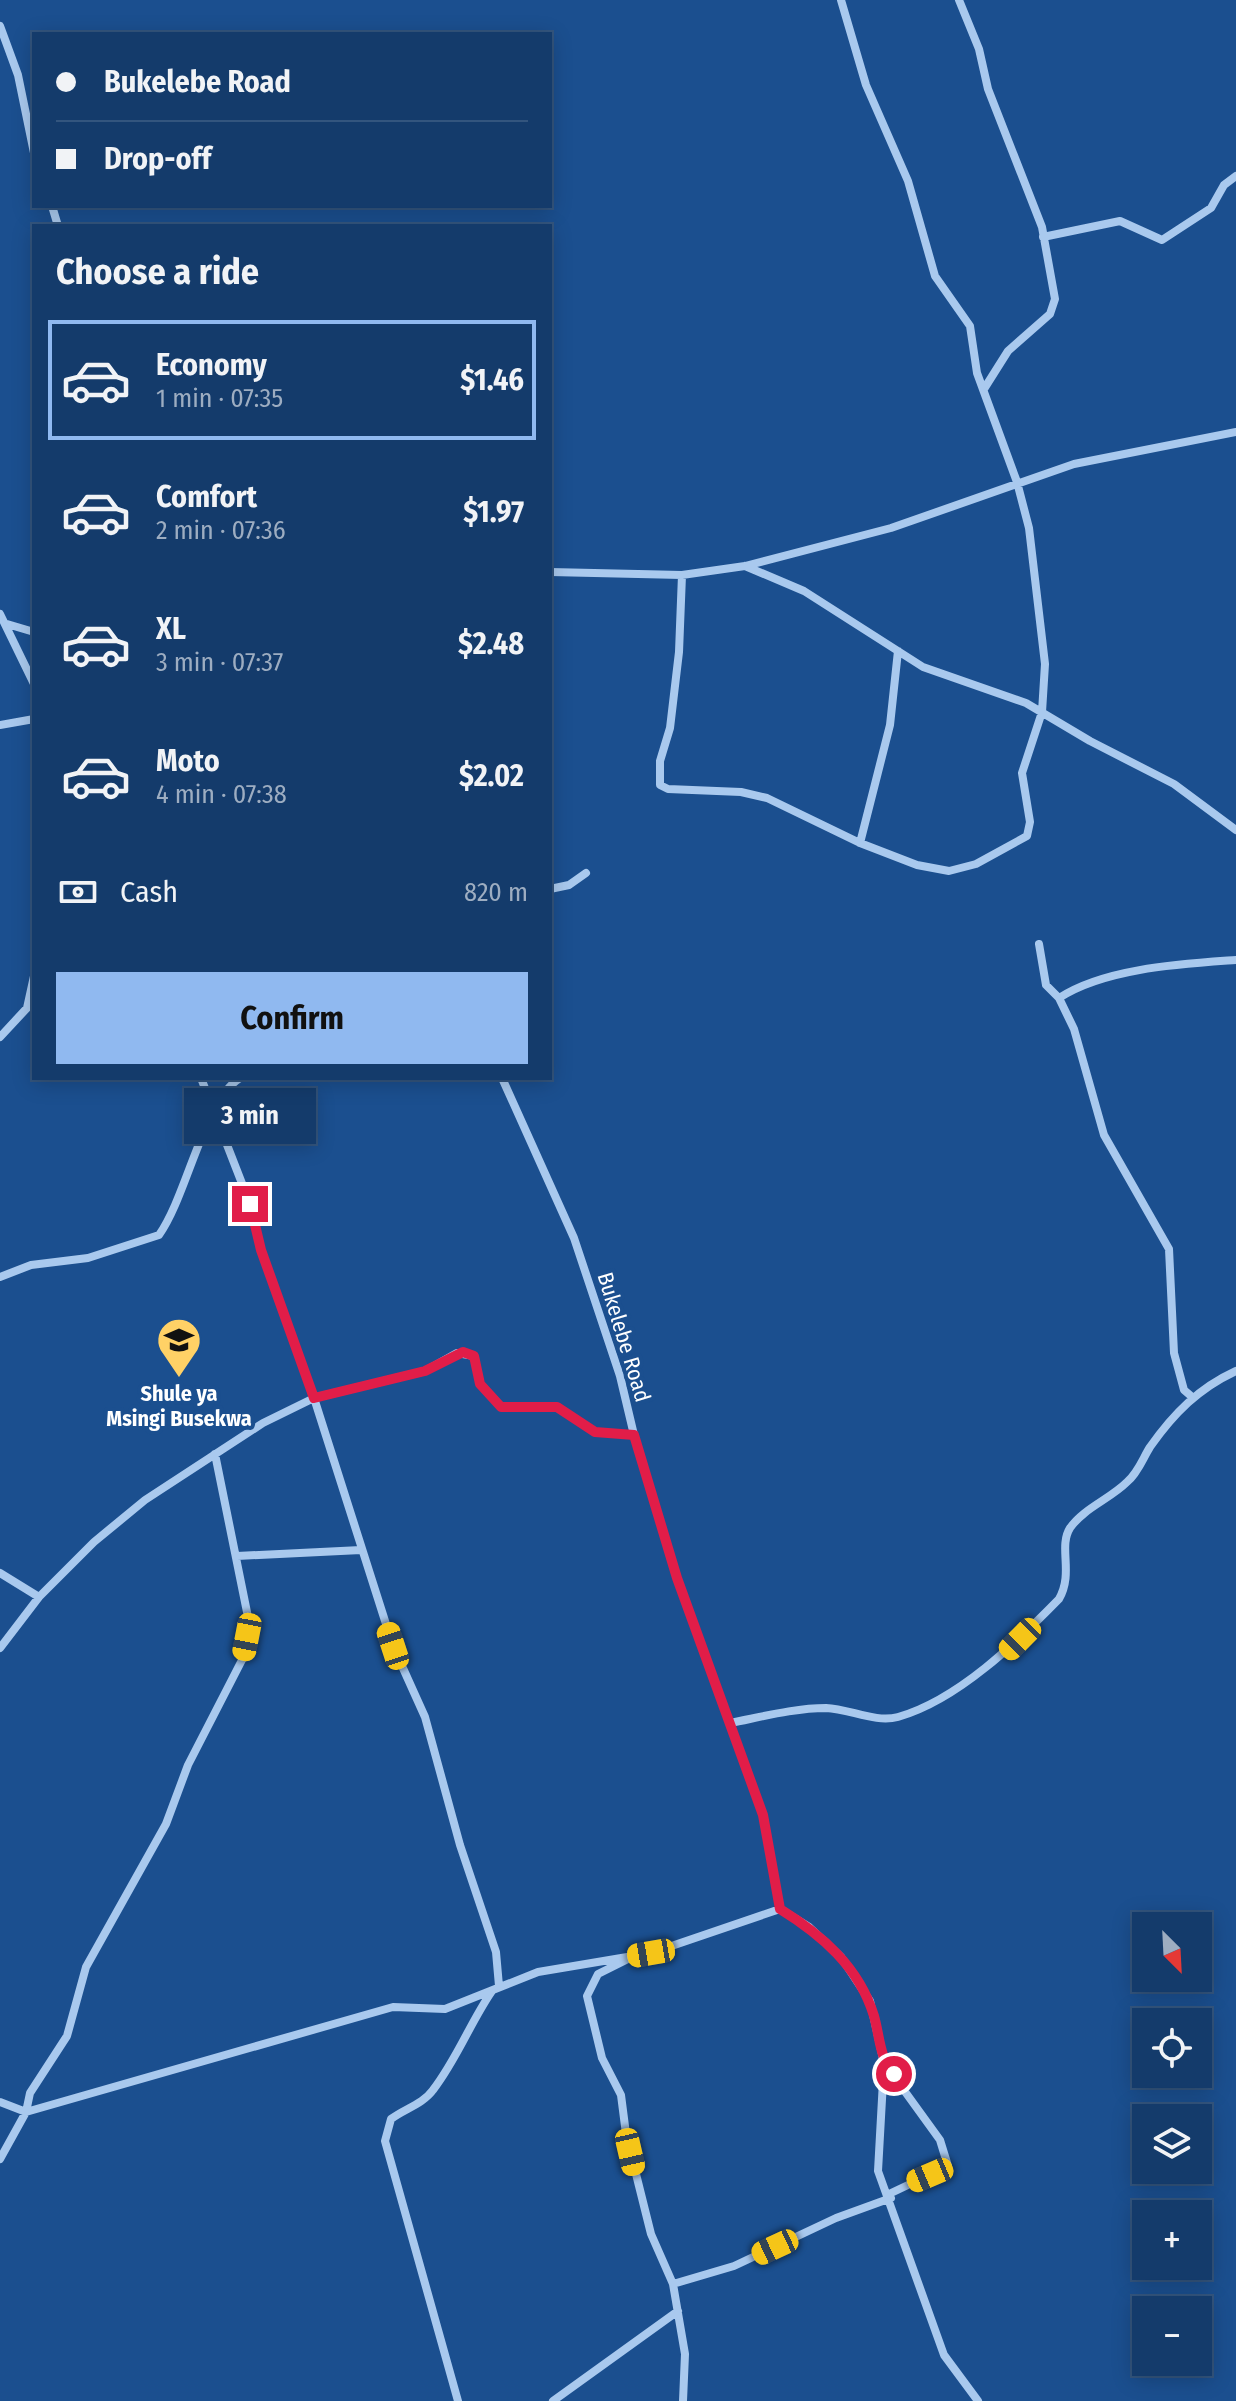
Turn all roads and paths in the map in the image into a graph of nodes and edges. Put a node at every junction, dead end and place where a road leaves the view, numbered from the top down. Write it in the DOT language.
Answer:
graph roads {
  1 [pos="841,0"];
  2 [pos="959,0"];
  3 [pos="0,26"];
  4 [pos="32,143"];
  5 [pos="1236,176"];
  6 [pos="1043,237"];
  7 [pos="984,389"];
  8 [pos="1236,432"];
  9 [pos="1017,482"];
  10 [pos="745,566"];
  11 [pos="552,572"];
  12 [pos="682,575"];
  13 [pos="0,614"];
  14 [pos="7,624"];
  15 [pos="32,631"];
  16 [pos="898,651"];
  17 [pos="32,680"];
  18 [pos="1042,712"];
  19 [pos="32,719"];
  20 [pos="0,725"];
  21 [pos="1236,830"];
  22 [pos="860,843"];
  23 [pos="586,873"];
  24 [pos="552,889"];
  25 [pos="1039,944"];
  26 [pos="1236,960"];
  27 [pos="32,985"];
  28 [pos="1059,998"];
  29 [pos="0,1037"];
  30 [pos="202,1080"];
  31 [pos="238,1080"];
  32 [pos="503,1080"];
  33 [pos="213,1112"];
  34 [pos="0,1277"];
  35 [pos="1236,1371"];
  36 [pos="1191,1396"];
  37 [pos="314,1398"];
  38 [pos="634,1435"];
  39 [pos="215,1454"];
  40 [pos="361,1550"];
  41 [pos="237,1556"];
  42 [pos="0,1573"];
  43 [pos="39,1597"];
  44 [pos="0,1648"];
  45 [pos="730,1723"];
  46 [pos="780,1909"];
  47 [pos="634,1956"];
  48 [pos="496,1988"];
  49 [pos="884,2063"];
  50 [pos="0,2102"];
  51 [pos="26,2112"];
  52 [pos="0,2159"];
  53 [pos="890,2196"];
  54 [pos="673,2284"];
  55 [pos="678,2311"];
  56 [pos="458,2401"];
  57 [pos="553,2401"];
  58 [pos="683,2401"];
  59 [pos="978,2401"];
  1 -- 7 [label="street"];
  2 -- 6 [label="street"];
  3 -- 4 [label="street"];
  5 -- 6 [label="street"];
  6 -- 7 [label="street"];
  7 -- 9 [label="street"];
  8 -- 9 [label="street"];
  9 -- 10 [label="street"];
  9 -- 18 [label="street"];
  10 -- 12 [label="street"];
  10 -- 16 [label="street"];
  11 -- 12 [label="street"];
  12 -- 22 [label="street"];
  13 -- 14 [label="street"];
  14 -- 15 [label="street"];
  14 -- 17 [label="street"];
  16 -- 18 [label="street"];
  16 -- 22 [label="street"];
  18 -- 21 [label="street"];
  18 -- 22 [label="street"];
  19 -- 20 [label="street"];
  23 -- 24 [label="street"];
  25 -- 28 [label="street"];
  26 -- 28 [label="street"];
  27 -- 29 [label="street"];
  28 -- 36 [label="street"];
  30 -- 33 [label="street"];
  31 -- 33 [label="street"];
  32 -- 38 [label="street, Bukelebe Road"];
  33 -- 34 [label="street"];
  33 -- 37 [label="street"];
  35 -- 36 [label="street"];
  36 -- 45 [label="street"];
  37 -- 38 [label="street"];
  37 -- 39 [label="street"];
  37 -- 40 [label="street"];
  38 -- 45 [label="street, Bukelebe Road"];
  39 -- 41 [label="street"];
  39 -- 43 [label="street"];
  40 -- 41 [label="street"];
  40 -- 48 [label="street"];
  41 -- 51 [label="street"];
  42 -- 43 [label="street"];
  43 -- 44 [label="street"];
  45 -- 46 [label="street, Bukelebe Road"];
  46 -- 47 [label="street"];
  46 -- 49 [label="street"];
  47 -- 48 [label="street"];
  47 -- 54 [label="street"];
  48 -- 51 [label="street"];
  48 -- 56 [label="street"];
  49 -- 53 [label="street"];
  49 -- 53 [label="street"];
  50 -- 51 [label="street"];
  51 -- 52 [label="street"];
  53 -- 54 [label="street"];
  53 -- 59 [label="street"];
  54 -- 55 [label="street"];
  55 -- 57 [label="street"];
  55 -- 58 [label="street"];
}
